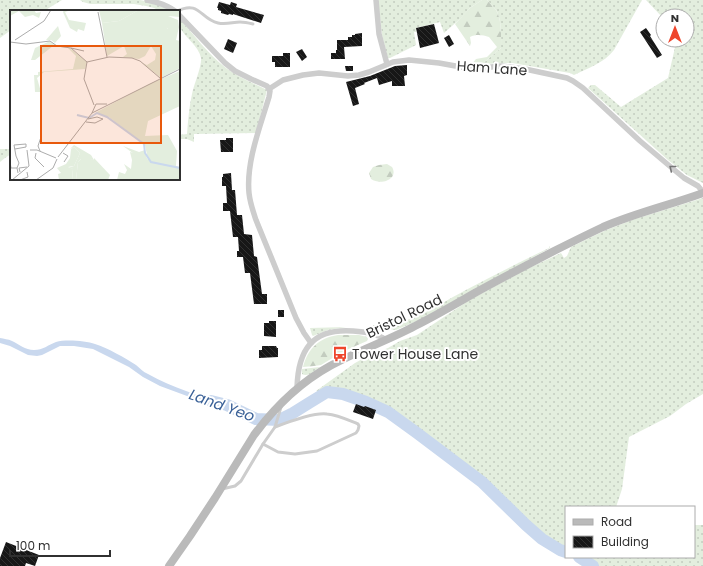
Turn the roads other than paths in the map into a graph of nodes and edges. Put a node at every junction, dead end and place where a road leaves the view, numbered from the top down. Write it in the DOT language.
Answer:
graph roads {
  1 [pos="147,0"];
  2 [pos="376,0"];
  3 [pos="174,10"];
  4 [pos="178,10"];
  5 [pos="180,16"];
  6 [pos="253,24"];
  7 [pos="387,64"];
  8 [pos="269,89"];
  9 [pos="703,192"];
  10 [pos="386,340"];
  11 [pos="311,343"];
  12 [pos="297,388"];
  13 [pos="281,403"];
  14 [pos="275,427"];
  15 [pos="263,444"];
  16 [pos="220,490"];
  17 [pos="169,566"];
  1 -- 3 [label="street"];
  2 -- 7 [label="street"];
  4 -- 6 [label="lane"];
  5 -- 8 [label="street"];
  7 -- 8 [label="street, Ham Lane"];
  9 -- 7 [label="street, Ham Lane, one-way"];
  8 -- 11 [label="street"];
  9 -- 10 [label="main road, Bristol Road"];
  10 -- 11 [label="street"];
  10 -- 12 [label="main road, Bristol Road"];
  11 -- 12 [label="street"];
  12 -- 13 [label="main road, Bristol Road"];
  13 -- 14 [label="lane"];
  13 -- 16 [label="main road, Bristol Road"];
  14 -- 15 [label="lane"];
  14 -- 15 [label="lane"];
  15 -- 16 [label="lane"];
  16 -- 17 [label="main road, Bristol Road"];
}
